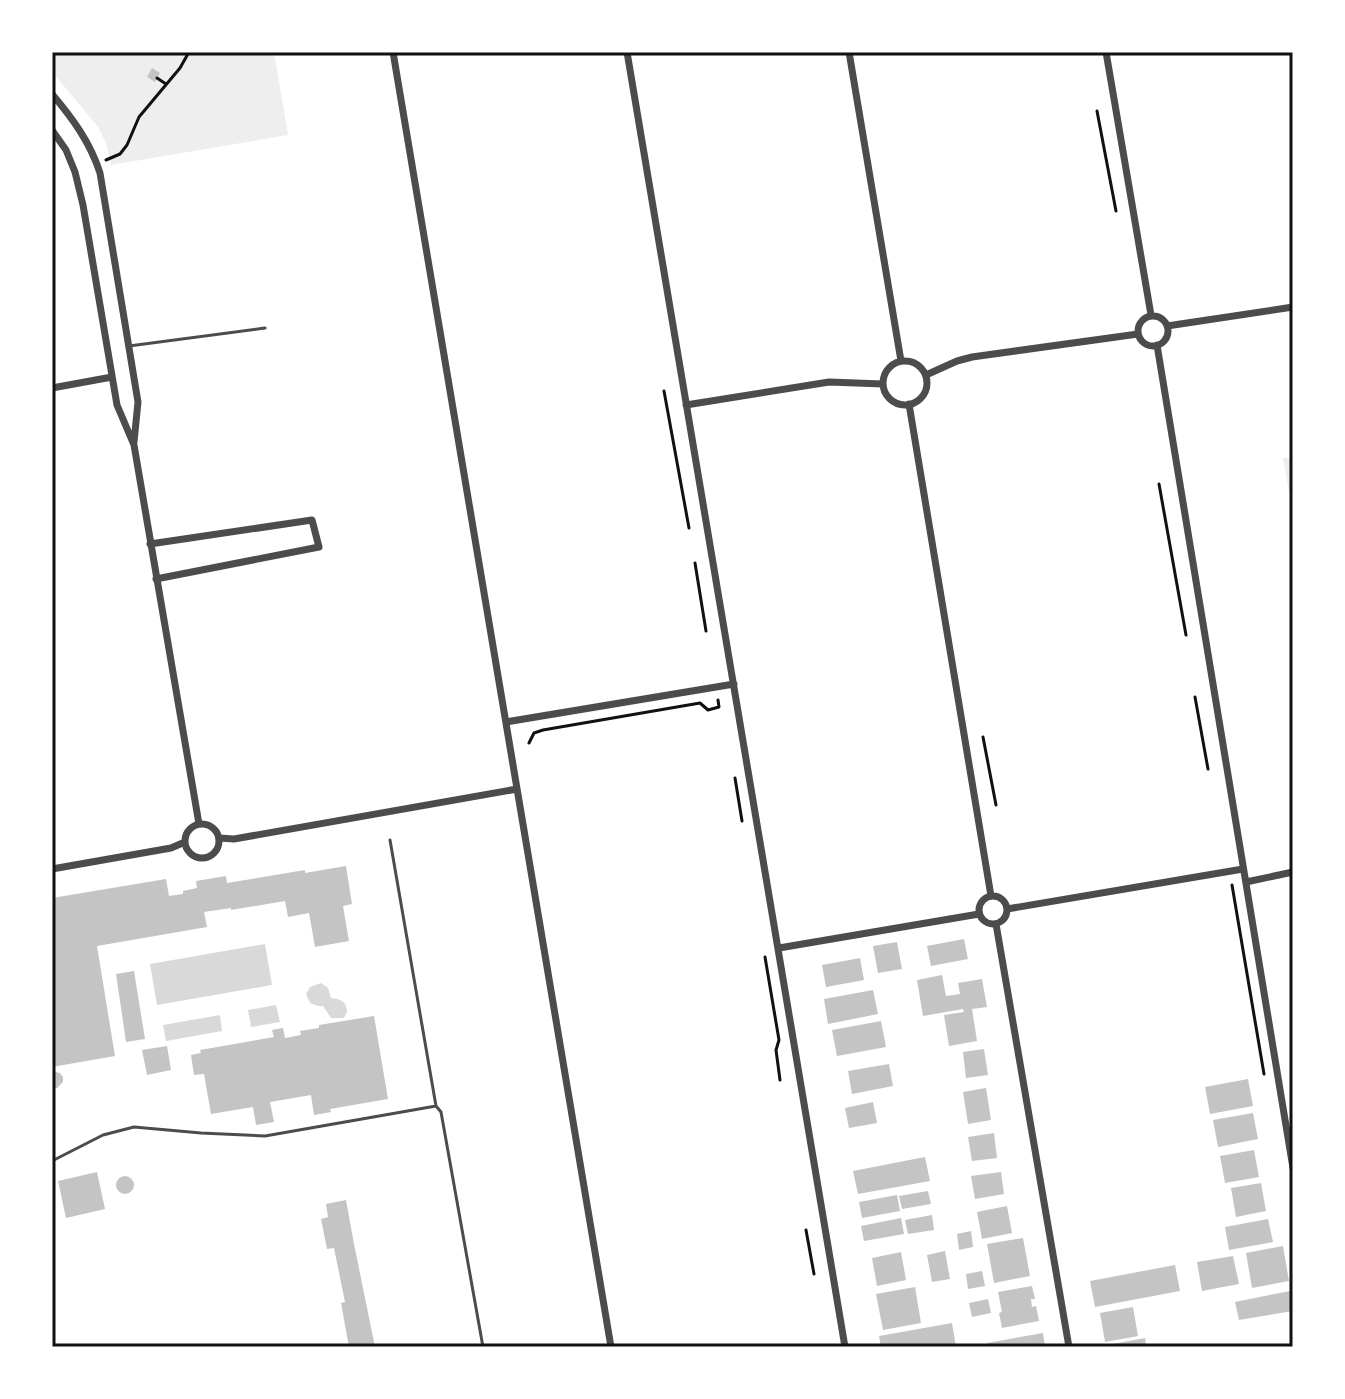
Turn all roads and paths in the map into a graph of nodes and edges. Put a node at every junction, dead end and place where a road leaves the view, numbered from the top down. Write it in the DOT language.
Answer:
graph roads {
  1 [pos="189,52"];
  2 [pos="393,52"];
  3 [pos="627,52"];
  4 [pos="849,52"];
  5 [pos="1106,52"];
  6 [pos="157,78"];
  7 [pos="166,84"];
  8 [pos="52,94"];
  9 [pos="1097,111"];
  10 [pos="52,130"];
  11 [pos="106,160"];
  12 [pos="1116,211"];
  13 [pos="1293,307"];
  14 [pos="1151,315"];
  15 [pos="1167,326"];
  16 [pos="265,328"];
  17 [pos="1138,334"];
  18 [pos="1157,345"];
  19 [pos="129,346"];
  20 [pos="901,361"];
  21 [pos="926,375"];
  22 [pos="112,377"];
  23 [pos="883,384"];
  24 [pos="52,388"];
  25 [pos="664,391"];
  26 [pos="909,404"];
  27 [pos="686,405"];
  28 [pos="134,445"];
  29 [pos="1159,484"];
  30 [pos="689,528"];
  31 [pos="150,544"];
  32 [pos="695,563"];
  33 [pos="156,579"];
  34 [pos="706,631"];
  35 [pos="1186,635"];
  36 [pos="734,684"];
  37 [pos="1195,697"];
  38 [pos="718,700"];
  39 [pos="506,722"];
  40 [pos="983,737"];
  41 [pos="529,743"];
  42 [pos="1208,769"];
  43 [pos="735,778"];
  44 [pos="517,789"];
  45 [pos="996,805"];
  46 [pos="742,821"];
  47 [pos="199,824"];
  48 [pos="219,838"];
  49 [pos="390,840"];
  50 [pos="185,842"];
  51 [pos="52,869"];
  52 [pos="1243,869"];
  53 [pos="1293,872"];
  54 [pos="1246,882"];
  55 [pos="1232,885"];
  56 [pos="991,896"];
  57 [pos="1007,909"];
  58 [pos="979,914"];
  59 [pos="996,924"];
  60 [pos="779,948"];
  61 [pos="765,957"];
  62 [pos="1264,1074"];
  63 [pos="780,1080"];
  64 [pos="436,1106"];
  65 [pos="52,1161"];
  66 [pos="1293,1168"];
  67 [pos="806,1230"];
  68 [pos="814,1274"];
  69 [pos="483,1347"];
  70 [pos="611,1347"];
  71 [pos="845,1347"];
  72 [pos="1069,1347"];
  1 -- 7 [label="path"];
  2 -- 39 [label="street"];
  3 -- 27 [label="street"];
  4 -- 20 [label="street"];
  5 -- 14 [label="street"];
  6 -- 7 [label="path"];
  7 -- 11 [label="path"];
  8 -- 19 [label="street"];
  9 -- 12 [label="path"];
  10 -- 22 [label="street"];
  13 -- 15 [label="street"];
  14 -- 15 [label="street"];
  14 -- 17 [label="street"];
  15 -- 18 [label="street"];
  16 -- 19 [label="lane"];
  17 -- 18 [label="street"];
  17 -- 21 [label="street"];
  18 -- 52 [label="street"];
  19 -- 28 [label="street"];
  20 -- 21 [label="street"];
  20 -- 23 [label="street"];
  21 -- 26 [label="street"];
  22 -- 24 [label="street"];
  22 -- 28 [label="street"];
  23 -- 26 [label="street"];
  23 -- 27 [label="street"];
  25 -- 30 [label="path"];
  26 -- 56 [label="street"];
  27 -- 36 [label="street"];
  28 -- 31 [label="street"];
  29 -- 35 [label="path"];
  31 -- 33 [label="street"];
  31 -- 33 [label="street"];
  32 -- 34 [label="path"];
  33 -- 47 [label="street"];
  36 -- 39 [label="street"];
  36 -- 60 [label="street"];
  37 -- 42 [label="path"];
  38 -- 41 [label="path"];
  39 -- 44 [label="street"];
  40 -- 45 [label="path"];
  43 -- 46 [label="path"];
  44 -- 48 [label="street"];
  44 -- 70 [label="street"];
  47 -- 48 [label="street"];
  47 -- 50 [label="street"];
  48 -- 50 [label="street"];
  49 -- 64 [label="lane"];
  50 -- 51 [label="street"];
  52 -- 54 [label="street"];
  52 -- 57 [label="street"];
  53 -- 54 [label="street"];
  54 -- 66 [label="street"];
  55 -- 62 [label="path"];
  56 -- 57 [label="street"];
  56 -- 58 [label="street"];
  57 -- 59 [label="street"];
  58 -- 59 [label="street"];
  58 -- 60 [label="street"];
  59 -- 72 [label="street"];
  60 -- 71 [label="street"];
  61 -- 63 [label="path"];
  64 -- 65 [label="lane"];
  64 -- 69 [label="lane"];
  67 -- 68 [label="path"];
}
